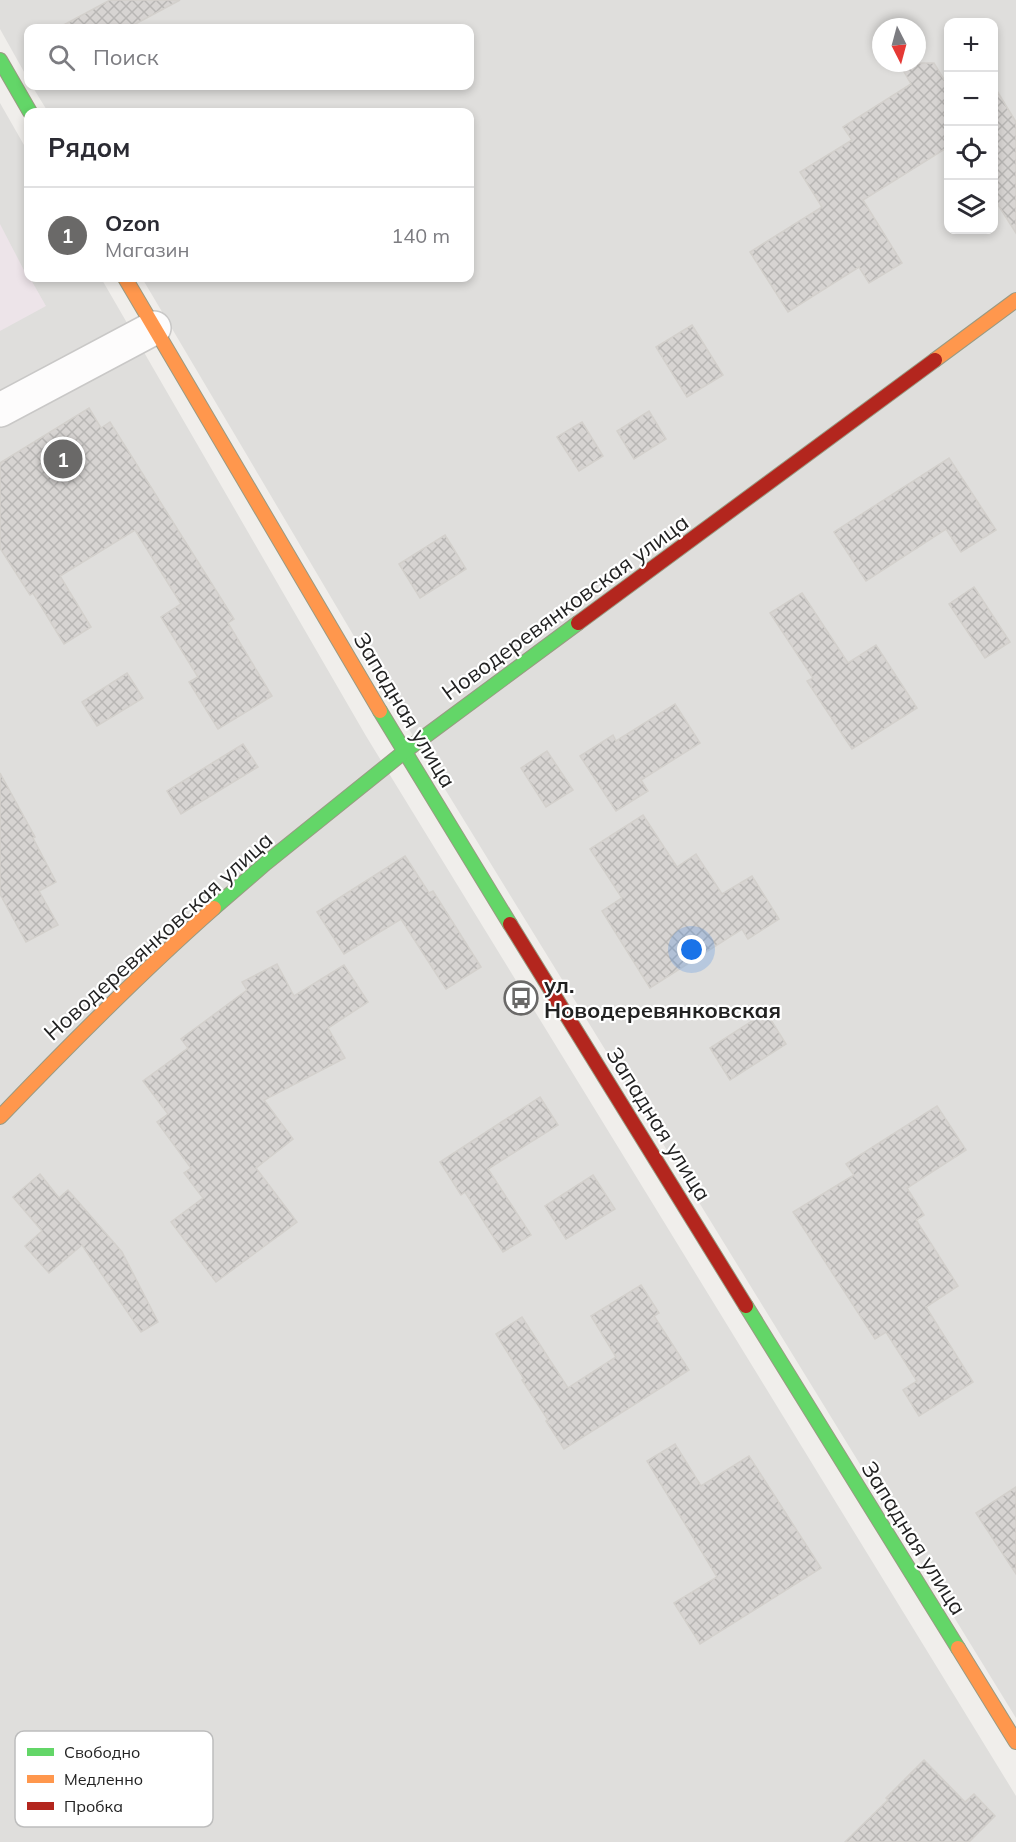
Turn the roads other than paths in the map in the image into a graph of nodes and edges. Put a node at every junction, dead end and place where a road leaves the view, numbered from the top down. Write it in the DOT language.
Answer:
graph roads {
  1 [pos="0,60"];
  2 [pos="28,108"];
  3 [pos="127,282"];
  4 [pos="1016,300"];
  5 [pos="154,328"];
  6 [pos="0,410"];
  7 [pos="404,752"];
  8 [pos="0,1117"];
  9 [pos="1016,1742"];
  1 -- 2 [label="main road"];
  3 -- 5 [label="main road, Западная улица"];
  4 -- 7 [label="main road, Новодеревянковская улица"];
  5 -- 6 [label="street"];
  5 -- 7 [label="main road, Западная улица"];
  7 -- 8 [label="main road, Новодеревянковская улица"];
  7 -- 9 [label="main road, Западная улица"];
}
